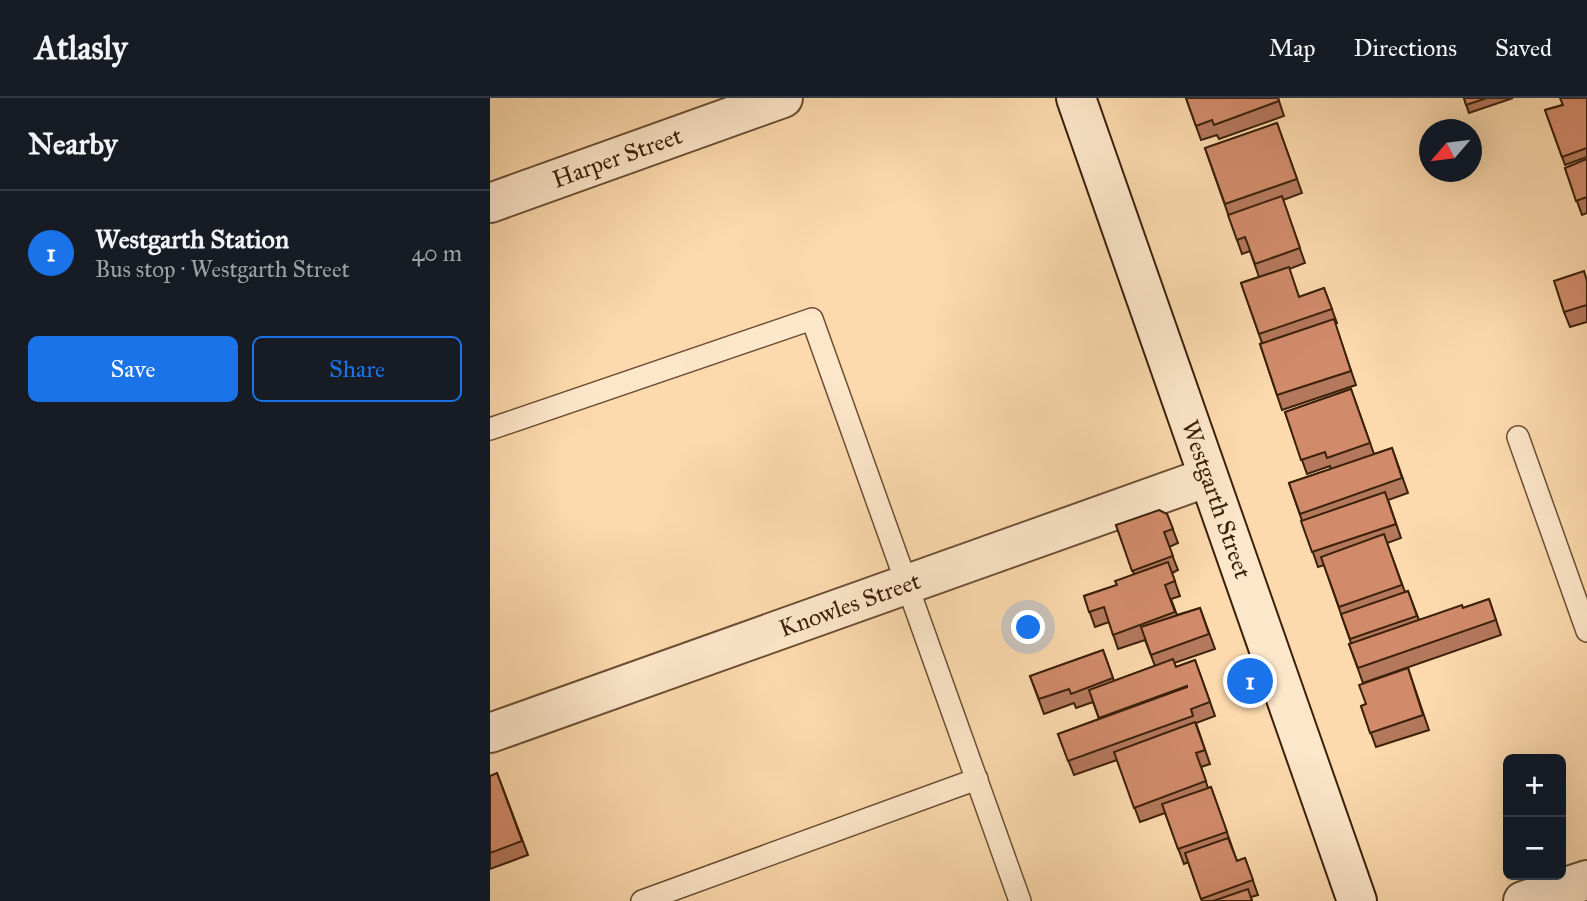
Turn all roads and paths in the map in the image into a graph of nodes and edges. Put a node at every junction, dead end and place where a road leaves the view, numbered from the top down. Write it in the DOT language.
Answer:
graph roads {
  1 [pos="783,98"];
  2 [pos="1076,98"];
  3 [pos="490,203"];
  4 [pos="490,429"];
  5 [pos="1518,437"];
  6 [pos="1208,477"];
  7 [pos="907,585"];
  8 [pos="1587,631"];
  9 [pos="490,733"];
  10 [pos="977,779"];
  11 [pos="1587,880"];
  12 [pos="642,901"];
  13 [pos="1020,901"];
  14 [pos="1357,901"];
  15 [pos="1522,901"];
  1 -- 3 [label="street, Harper Street"];
  2 -- 6 [label="street, Westgarth Street"];
  4 -- 7 [label="lane"];
  5 -- 8 [label="lane"];
  6 -- 7 [label="street, Knowles Street"];
  6 -- 14 [label="street, Westgarth Street"];
  7 -- 9 [label="street, Knowles Street"];
  7 -- 10 [label="lane"];
  10 -- 12 [label="lane"];
  10 -- 13 [label="lane"];
  11 -- 15 [label="street"];
}
